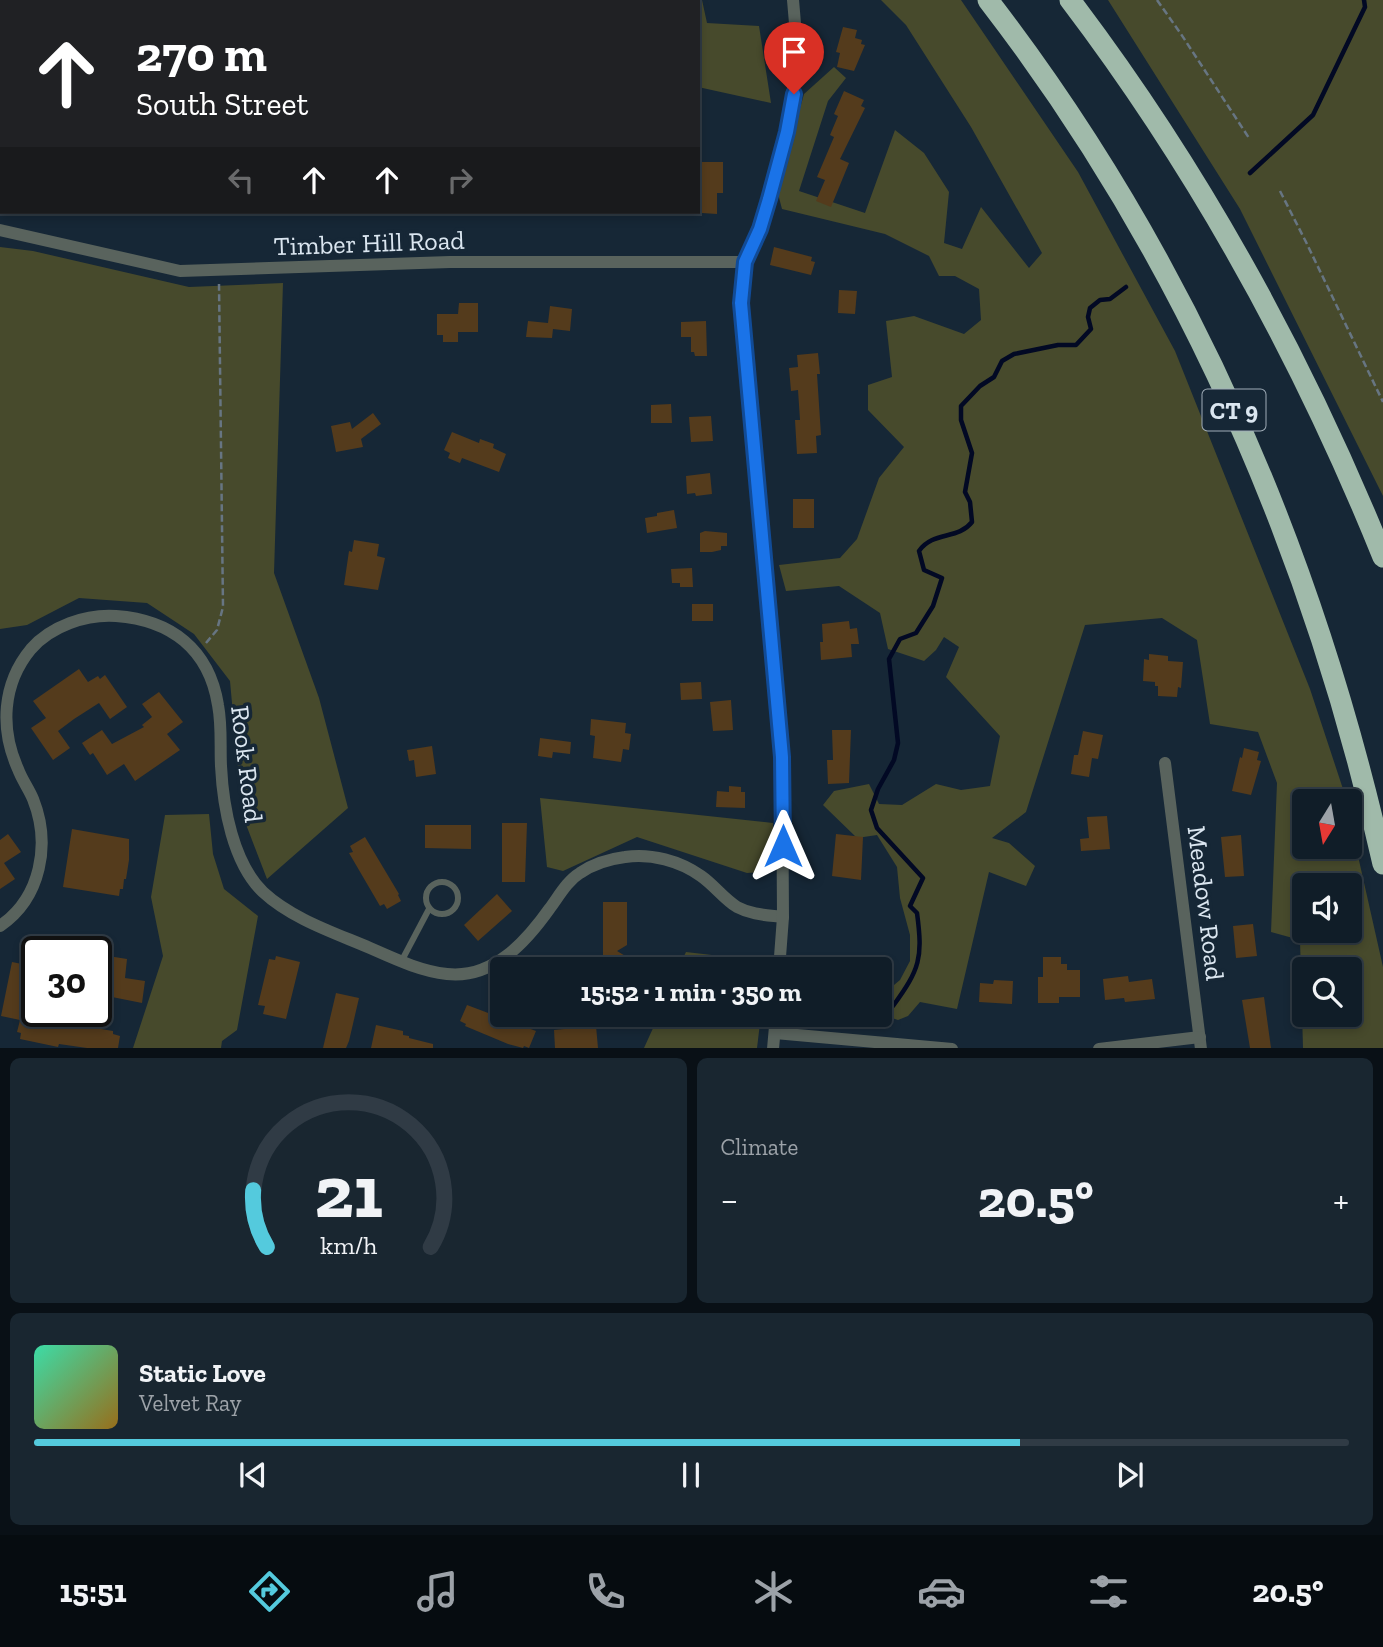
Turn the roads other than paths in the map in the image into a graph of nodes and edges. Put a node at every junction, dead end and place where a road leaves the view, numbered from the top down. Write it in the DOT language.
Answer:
graph roads {
  1 [pos="793,0"];
  2 [pos="988,0"];
  3 [pos="1070,0"];
  4 [pos="0,230"];
  5 [pos="745,262"];
  6 [pos="1383,557"];
  7 [pos="1165,763"];
  8 [pos="1383,864"];
  9 [pos="429,909"];
  10 [pos="783,917"];
  11 [pos="0,926"];
  12 [pos="780,957"];
  13 [pos="401,962"];
  14 [pos="775,1027"];
  15 [pos="775,1033"];
  16 [pos="1200,1043"];
  17 [pos="773,1048"];
  18 [pos="952,1048"];
  19 [pos="1099,1048"];
  1 -- 5 [label="street"];
  2 -- 8 [label="highway, CT 9"];
  3 -- 6 [label="highway, CT 9"];
  4 -- 5 [label="street, Timber Hill Road"];
  5 -- 10 [label="street"];
  7 -- 16 [label="street, Meadow Road"];
  9 -- 9 [label="lane"];
  9 -- 13 [label="lane"];
  10 -- 12 [label="street"];
  10 -- 13 [label="street, Rook Road"];
  11 -- 13 [label="street, Rook Road"];
  14 -- 15 [label="street"];
  15 -- 17 [label="street"];
  15 -- 18 [label="street"];
  16 -- 19 [label="street"];
}
